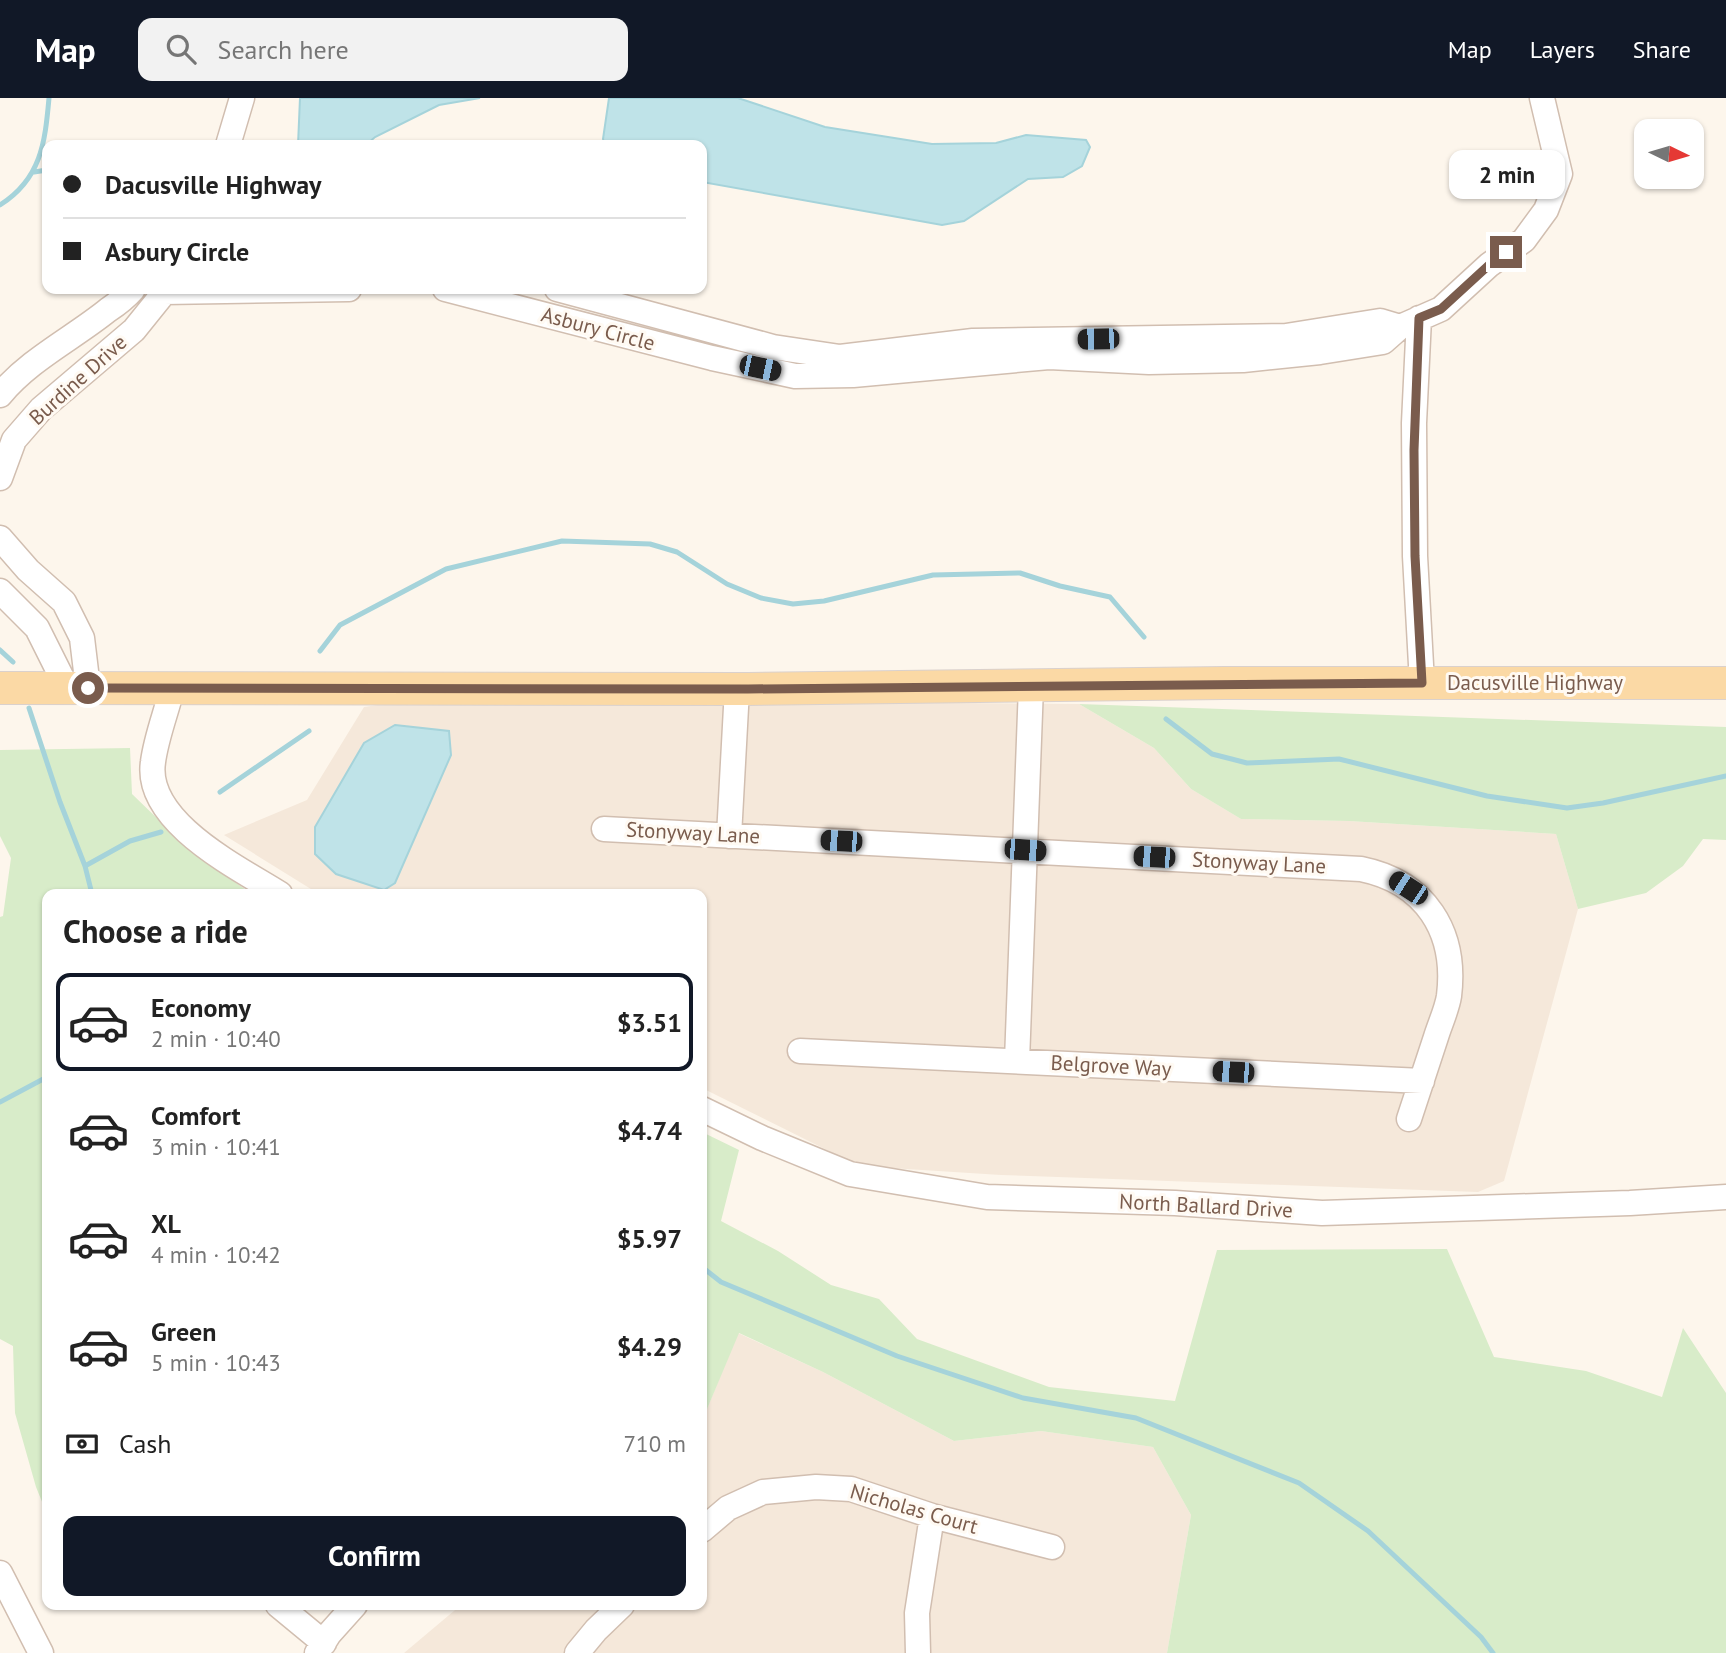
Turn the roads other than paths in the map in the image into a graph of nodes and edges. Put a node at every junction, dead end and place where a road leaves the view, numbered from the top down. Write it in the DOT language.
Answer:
graph roads {
  1 [pos="242,98"];
  2 [pos="1542,98"];
  3 [pos="229,140"];
  4 [pos="127,294"];
  5 [pos="162,294"];
  6 [pos="489,294"];
  7 [pos="576,294"];
  8 [pos="677,321"];
  9 [pos="1409,323"];
  10 [pos="668,347"];
  11 [pos="762,357"];
  12 [pos="0,395"];
  13 [pos="0,478"];
  14 [pos="0,538"];
  15 [pos="0,591"];
  16 [pos="1422,683"];
  17 [pos="1726,683"];
  18 [pos="1031,686"];
  19 [pos="0,688"];
  20 [pos="78,688"];
  21 [pos="737,689"];
  22 [pos="172,690"];
  23 [pos="604,828"];
  24 [pos="729,836"];
  25 [pos="1025,850"];
  26 [pos="272,889"];
  27 [pos="800,1051"];
  28 [pos="1017,1061"];
  29 [pos="1422,1081"];
  30 [pos="707,1111"];
  31 [pos="1409,1119"];
  32 [pos="1726,1197"];
  33 [pos="932,1516"];
  34 [pos="707,1526"];
  35 [pos="1052,1548"];
  36 [pos="0,1573"];
  37 [pos="295,1610"];
  38 [pos="350,1610"];
  39 [pos="617,1610"];
  40 [pos="321,1648"];
  41 [pos="41,1653"];
  42 [pos="577,1653"];
  43 [pos="918,1653"];
  1 -- 3 [label="street"];
  2 -- 9 [label="street, Asbury Circle"];
  4 -- 12 [label="street, Burdine Drive"];
  5 -- 13 [label="street, Burdine Drive"];
  6 -- 10 [label="street, Asbury Circle"];
  7 -- 8 [label="street, Asbury Circle"];
  8 -- 10 [label="street, Asbury Circle"];
  8 -- 11 [label="street, Asbury Circle"];
  9 -- 11 [label="street, Asbury Circle"];
  9 -- 16 [label="street"];
  10 -- 11 [label="street, Asbury Circle"];
  14 -- 20 [label="street"];
  15 -- 20 [label="street"];
  16 -- 17 [label="main road, Dacusville Highway"];
  16 -- 18 [label="main road, Dacusville Highway"];
  18 -- 21 [label="main road, Dacusville Highway"];
  18 -- 25 [label="street"];
  19 -- 20 [label="main road, Dacusville Highway"];
  20 -- 22 [label="main road, Dacusville Highway"];
  21 -- 22 [label="main road, Dacusville Highway"];
  21 -- 24 [label="street"];
  22 -- 26 [label="street"];
  23 -- 24 [label="street, Stonyway Lane"];
  24 -- 25 [label="street, Stonyway Lane"];
  25 -- 28 [label="street"];
  25 -- 29 [label="street, Stonyway Lane"];
  27 -- 28 [label="street, Belgrove Way"];
  28 -- 29 [label="street, Belgrove Way"];
  29 -- 31 [label="street, Stonyway Lane"];
  30 -- 32 [label="street, North Ballard Drive"];
  33 -- 34 [label="street, Nicholas Court"];
  33 -- 35 [label="street, Nicholas Court"];
  33 -- 43 [label="street"];
  36 -- 41 [label="street"];
  37 -- 40 [label="street"];
  38 -- 40 [label="street"];
  39 -- 42 [label="street"];
}
